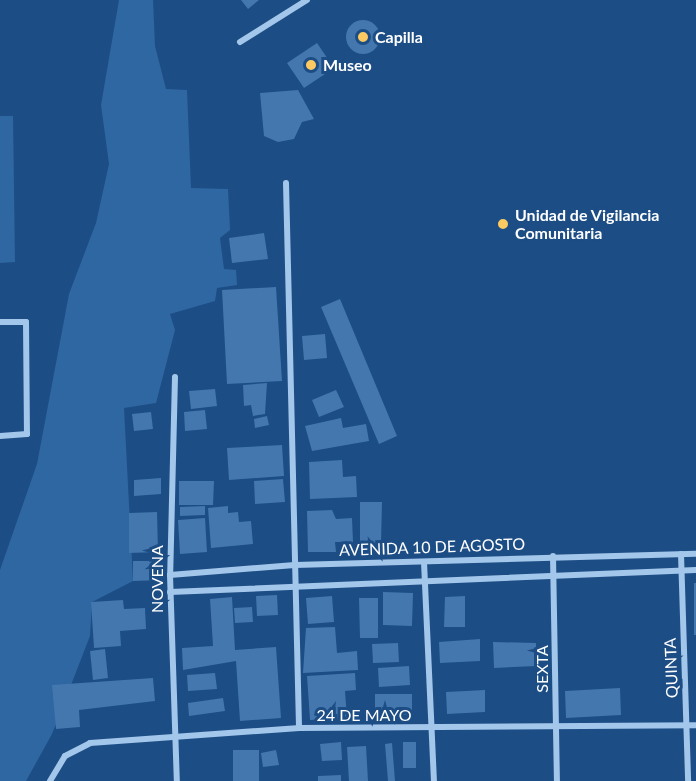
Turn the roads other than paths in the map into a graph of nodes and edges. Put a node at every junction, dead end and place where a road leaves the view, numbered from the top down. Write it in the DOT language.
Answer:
graph roads {
  1 [pos="307,0"];
  2 [pos="240,42"];
  3 [pos="286,183"];
  4 [pos="0,322"];
  5 [pos="175,377"];
  6 [pos="0,436"];
  7 [pos="681,554"];
  8 [pos="696,554"];
  9 [pos="553,556"];
  10 [pos="424,562"];
  11 [pos="295,565"];
  12 [pos="682,570"];
  13 [pos="696,570"];
  14 [pos="170,575"];
  15 [pos="555,576"];
  16 [pos="425,581"];
  17 [pos="296,584"];
  18 [pos="170,592"];
  19 [pos="687,725"];
  20 [pos="696,725"];
  21 [pos="556,727"];
  22 [pos="299,728"];
  23 [pos="435,729"];
  24 [pos="175,737"];
  25 [pos="50,781"];
  26 [pos="177,781"];
  27 [pos="434,781"];
  28 [pos="557,781"];
  29 [pos="688,781"];
  1 -- 2 [label="street"];
  3 -- 11 [label="street"];
  4 -- 6 [label="street"];
  5 -- 14 [label="street, NOVENA"];
  7 -- 8 [label="street, AVENIDA 10 DE AGOSTO"];
  7 -- 9 [label="street, AVENIDA 10 DE AGOSTO"];
  7 -- 12 [label="street, QUINTA"];
  9 -- 10 [label="street, AVENIDA 10 DE AGOSTO"];
  9 -- 15 [label="street, SEXTA"];
  10 -- 11 [label="street, AVENIDA 10 DE AGOSTO"];
  10 -- 16 [label="street"];
  11 -- 14 [label="street, AVENIDA 10 DE AGOSTO"];
  11 -- 17 [label="street"];
  12 -- 13 [label="street, AVENIDA 10 DE AGOSTO"];
  12 -- 15 [label="street, AVENIDA 10 DE AGOSTO"];
  12 -- 19 [label="street, QUINTA"];
  14 -- 18 [label="street, NOVENA"];
  15 -- 16 [label="street, AVENIDA 10 DE AGOSTO"];
  15 -- 21 [label="street, SEXTA"];
  16 -- 17 [label="street, AVENIDA 10 DE AGOSTO"];
  16 -- 23 [label="street"];
  17 -- 18 [label="street, AVENIDA 10 DE AGOSTO"];
  17 -- 22 [label="street"];
  18 -- 24 [label="street, NOVENA"];
  19 -- 20 [label="street, 24 DE MAYO"];
  19 -- 21 [label="street, 24 DE MAYO"];
  19 -- 29 [label="street, QUINTA"];
  21 -- 23 [label="street, 24 DE MAYO"];
  21 -- 28 [label="street, SEXTA"];
  22 -- 23 [label="street, 24 DE MAYO"];
  22 -- 24 [label="street, 24 DE MAYO"];
  23 -- 27 [label="street"];
  24 -- 25 [label="street, 24 DE MAYO"];
  24 -- 26 [label="street, NOVENA"];
}
